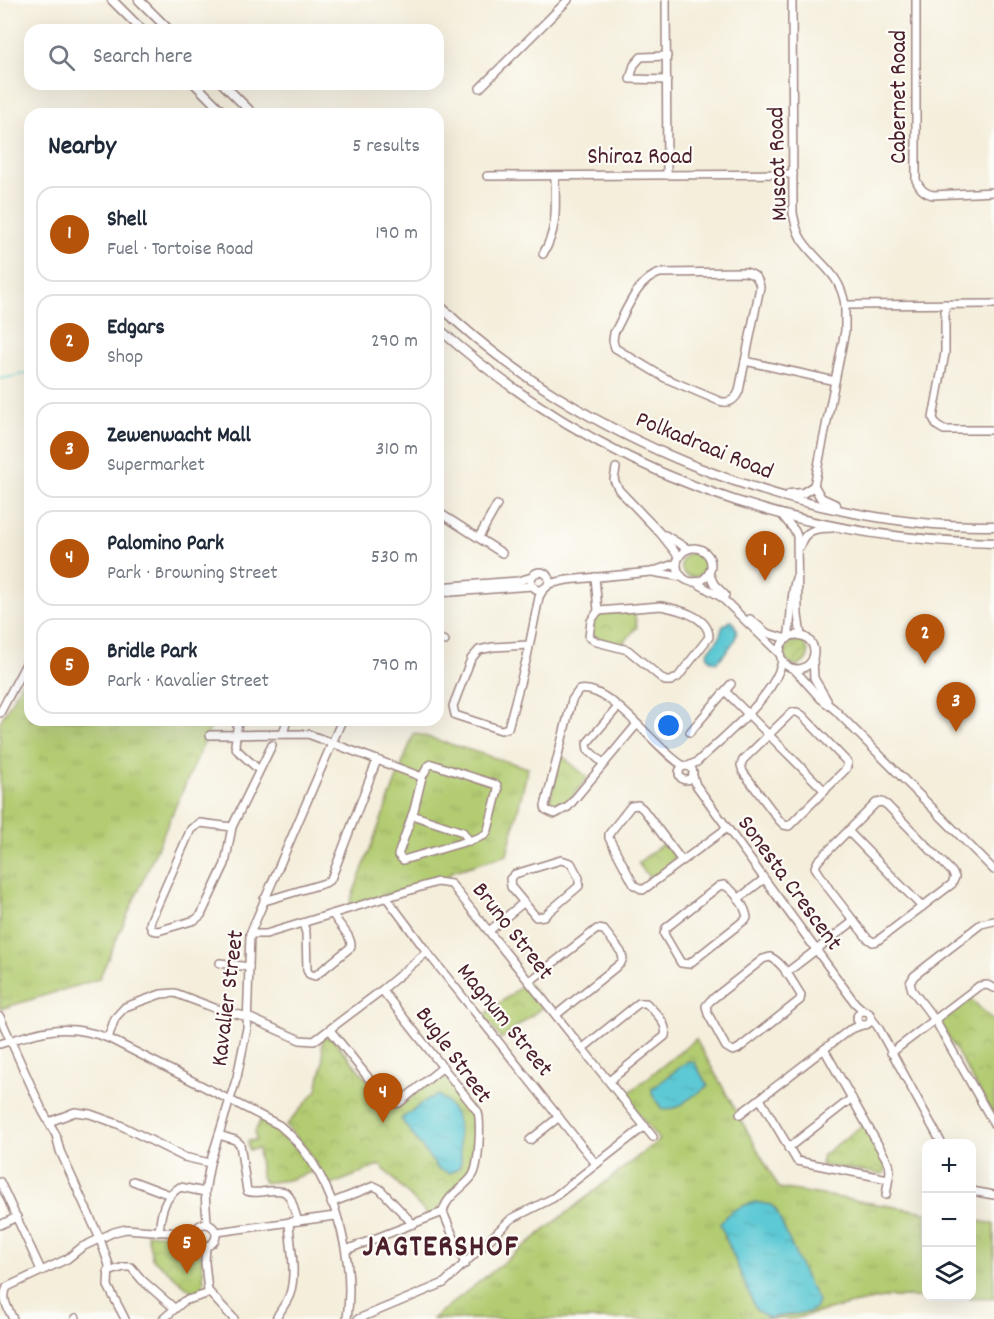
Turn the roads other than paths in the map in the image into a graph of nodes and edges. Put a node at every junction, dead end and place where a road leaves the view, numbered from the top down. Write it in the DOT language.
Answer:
graph roads {
  1 [pos="112,0"];
  2 [pos="139,0"];
  3 [pos="568,0"];
  4 [pos="666,0"];
  5 [pos="792,0"];
  6 [pos="916,0"];
  7 [pos="136,24"];
  8 [pos="163,24"];
  9 [pos="667,56"];
  10 [pos="667,80"];
  11 [pos="480,88"];
  12 [pos="201,90"];
  13 [pos="229,90"];
  14 [pos="219,108"];
  15 [pos="247,108"];
  16 [pos="793,174"];
  17 [pos="667,175"];
  18 [pos="487,176"];
  19 [pos="555,176"];
  20 [pos="994,192"];
  21 [pos="543,254"];
  22 [pos="945,304"];
  23 [pos="994,304"];
  24 [pos="846,305"];
  25 [pos="444,309"];
  26 [pos="444,333"];
  27 [pos="745,361"];
  28 [pos="835,381"];
  29 [pos="994,430"];
  30 [pos="616,468"];
  31 [pos="746,485"];
  32 [pos="814,486"];
  33 [pos="497,505"];
  34 [pos="781,514"];
  35 [pos="444,516"];
  36 [pos="882,518"];
  37 [pos="994,526"];
  38 [pos="839,528"];
  39 [pos="660,532"];
  40 [pos="479,537"];
  41 [pos="994,543"];
  42 [pos="688,549"];
  43 [pos="502,553"];
  44 [pos="798,554"];
  45 [pos="678,560"];
  46 [pos="651,572"];
  47 [pos="709,573"];
  48 [pos="548,575"];
  49 [pos="796,576"];
  50 [pos="532,577"];
  51 [pos="595,577"];
  52 [pos="681,577"];
  53 [pos="567,580"];
  54 [pos="695,582"];
  55 [pos="444,587"];
  56 [pos="540,587"];
  57 [pos="444,593"];
  58 [pos="598,611"];
  59 [pos="801,636"];
  60 [pos="787,638"];
  61 [pos="529,645"];
  62 [pos="813,657"];
  63 [pos="781,658"];
  64 [pos="24,667"];
  65 [pos="792,668"];
  66 [pos="776,678"];
  67 [pos="731,684"];
  68 [pos="725,691"];
  69 [pos="618,707"];
  70 [pos="834,709"];
  71 [pos="0,713"];
  72 [pos="747,713"];
  73 [pos="637,724"];
  74 [pos="237,726"];
  75 [pos="285,726"];
  76 [pos="339,726"];
  77 [pos="690,732"];
  78 [pos="236,734"];
  79 [pos="283,734"];
  80 [pos="210,735"];
  81 [pos="769,735"];
  82 [pos="332,743"];
  83 [pos="272,745"];
  84 [pos="377,760"];
  85 [pos="604,764"];
  86 [pos="259,770"];
  87 [pos="687,772"];
  88 [pos="422,777"];
  89 [pos="825,791"];
  90 [pos="412,816"];
  91 [pos="232,827"];
  92 [pos="727,828"];
  93 [pos="848,831"];
  94 [pos="469,841"];
  95 [pos="681,861"];
  96 [pos="994,870"];
  97 [pos="764,879"];
  98 [pos="386,897"];
  99 [pos="264,899"];
  100 [pos="738,899"];
  101 [pos="523,903"];
  102 [pos="922,907"];
  103 [pos="333,914"];
  104 [pos="854,921"];
  105 [pos="994,921"];
  106 [pos="303,923"];
  107 [pos="489,931"];
  108 [pos="250,934"];
  109 [pos="815,949"];
  110 [pos="427,952"];
  111 [pos="220,963"];
  112 [pos="249,967"];
  113 [pos="786,973"];
  114 [pos="530,981"];
  115 [pos="994,988"];
  116 [pos="382,990"];
  117 [pos="556,1015"];
  118 [pos="0,1017"];
  119 [pos="248,1017"];
  120 [pos="863,1019"];
  121 [pos="935,1020"];
  122 [pos="330,1030"];
  123 [pos="108,1038"];
  124 [pos="10,1041"];
  125 [pos="0,1044"];
  126 [pos="583,1048"];
  127 [pos="824,1049"];
  128 [pos="891,1053"];
  129 [pos="443,1067"];
  130 [pos="609,1081"];
  131 [pos="852,1098"];
  132 [pos="760,1099"];
  133 [pos="230,1100"];
  134 [pos="740,1114"];
  135 [pos="559,1117"];
  136 [pos="50,1122"];
  137 [pos="994,1124"];
  138 [pos="645,1126"];
  139 [pos="219,1135"];
  140 [pos="653,1137"];
  141 [pos="940,1139"];
  142 [pos="530,1140"];
  143 [pos="788,1148"];
  144 [pos="210,1163"];
  145 [pos="596,1164"];
  146 [pos="888,1179"];
  147 [pos="133,1181"];
  148 [pos="0,1182"];
  149 [pos="206,1192"];
  150 [pos="976,1192"];
  151 [pos="170,1195"];
  152 [pos="994,1195"];
  153 [pos="886,1196"];
  154 [pos="331,1203"];
  155 [pos="443,1212"];
  156 [pos="335,1216"];
  157 [pos="17,1217"];
  158 [pos="298,1221"];
  159 [pos="289,1222"];
  160 [pos="207,1223"];
  161 [pos="413,1224"];
  162 [pos="0,1225"];
  163 [pos="159,1232"];
  164 [pos="217,1232"];
  165 [pos="194,1234"];
  166 [pos="99,1239"];
  167 [pos="206,1246"];
  168 [pos="346,1250"];
  169 [pos="465,1263"];
  170 [pos="41,1270"];
  171 [pos="108,1272"];
  172 [pos="210,1293"];
  173 [pos="174,1308"];
  174 [pos="13,1319"];
  175 [pos="125,1319"];
  176 [pos="163,1319"];
  177 [pos="234,1319"];
  178 [pos="276,1319"];
  179 [pos="347,1319"];
  180 [pos="358,1319"];
  1 -- 7 [label="main road"];
  2 -- 8 [label="main road"];
  3 -- 11 [label="street"];
  4 -- 9 [label="street"];
  5 -- 16 [label="street, Muscat Road"];
  6 -- 20 [label="street, Cabernet Road"];
  9 -- 10 [label="street"];
  9 -- 10 [label="street"];
  10 -- 17 [label="street"];
  12 -- 14 [label="main road"];
  13 -- 15 [label="main road"];
  16 -- 17 [label="street, Shiraz Road"];
  16 -- 24 [label="street, Muscat Road"];
  17 -- 19 [label="street, Shiraz Road"];
  18 -- 19 [label="street, Shiraz Road"];
  19 -- 21 [label="street"];
  22 -- 23 [label="street"];
  22 -- 24 [label="street"];
  22 -- 29 [label="street"];
  24 -- 28 [label="street"];
  25 -- 31 [label="main road, Polkadraai Road"];
  26 -- 34 [label="main road, Polkadraai Road"];
  27 -- 27 [label="street"];
  27 -- 28 [label="street"];
  28 -- 32 [label="street"];
  30 -- 39 [label="street"];
  31 -- 32 [label="main road"];
  31 -- 36 [label="main road, Polkadraai Road"];
  32 -- 36 [label="main road"];
  33 -- 40 [label="street"];
  34 -- 38 [label="main road, Polkadraai Road"];
  34 -- 44 [label="street"];
  35 -- 40 [label="street"];
  36 -- 37 [label="main road, Polkadraai Road"];
  38 -- 41 [label="main road, Polkadraai Road"];
  38 -- 44 [label="street"];
  39 -- 42 [label="street"];
  39 -- 45 [label="street"];
  40 -- 43 [label="street"];
  42 -- 45 [label="street"];
  42 -- 47 [label="street"];
  44 -- 49 [label="street"];
  45 -- 46 [label="street"];
  45 -- 52 [label="street"];
  46 -- 51 [label="street"];
  46 -- 52 [label="street"];
  47 -- 54 [label="street"];
  47 -- 60 [label="street"];
  48 -- 50 [label="street"];
  48 -- 53 [label="street"];
  48 -- 56 [label="street"];
  49 -- 59 [label="street"];
  49 -- 60 [label="street"];
  50 -- 55 [label="street"];
  50 -- 56 [label="street"];
  51 -- 53 [label="street"];
  51 -- 58 [label="street"];
  52 -- 54 [label="street"];
  53 -- 56 [label="street"];
  54 -- 63 [label="street"];
  56 -- 57 [label="street"];
  56 -- 61 [label="street"];
  58 -- 58 [label="street"];
  59 -- 60 [label="street"];
  59 -- 62 [label="street"];
  60 -- 63 [label="street"];
  61 -- 61 [label="street"];
  62 -- 65 [label="street"];
  62 -- 70 [label="street"];
  63 -- 65 [label="street"];
  63 -- 66 [label="street"];
  64 -- 71 [label="street"];
  65 -- 66 [label="street"];
  65 -- 70 [label="street"];
  66 -- 72 [label="street"];
  67 -- 68 [label="street"];
  68 -- 72 [label="street"];
  68 -- 77 [label="street"];
  69 -- 73 [label="street, Sonesta Crescent"];
  69 -- 85 [label="street"];
  69 -- 85 [label="street, Sonesta Crescent"];
  70 -- 96 [label="street"];
  72 -- 81 [label="street"];
  72 -- 87 [label="street"];
  73 -- 85 [label="street"];
  73 -- 87 [label="street, Sonesta Crescent"];
  74 -- 78 [label="street"];
  75 -- 79 [label="street"];
  76 -- 82 [label="street, Kavalier Street"];
  78 -- 79 [label="street"];
  78 -- 80 [label="street"];
  78 -- 86 [label="street"];
  79 -- 82 [label="street"];
  81 -- 89 [label="street"];
  81 -- 89 [label="street"];
  81 -- 89 [label="street"];
  82 -- 84 [label="street"];
  82 -- 99 [label="street, Kavalier Street"];
  83 -- 86 [label="street"];
  84 -- 88 [label="street"];
  84 -- 99 [label="street"];
  86 -- 91 [label="street"];
  87 -- 92 [label="street, Sonesta Crescent"];
  88 -- 90 [label="street"];
  88 -- 94 [label="street"];
  90 -- 94 [label="street"];
  90 -- 94 [label="street"];
  91 -- 91 [label="street"];
  92 -- 95 [label="street"];
  92 -- 97 [label="street, Sonesta Crescent"];
  93 -- 102 [label="street"];
  93 -- 102 [label="street"];
  93 -- 104 [label="street"];
  95 -- 95 [label="street"];
  97 -- 100 [label="street"];
  97 -- 109 [label="street, Sonesta Crescent"];
  98 -- 103 [label="street, Bruno Street"];
  98 -- 107 [label="street, Bruno Street"];
  98 -- 110 [label="street, Magnum Street"];
  99 -- 108 [label="street, Kavalier Street"];
  100 -- 100 [label="street"];
  101 -- 101 [label="street"];
  101 -- 107 [label="street"];
  102 -- 104 [label="street"];
  103 -- 106 [label="street, Bruno Street"];
  103 -- 106 [label="street"];
  104 -- 109 [label="street"];
  105 -- 121 [label="street"];
  106 -- 108 [label="street, Bruno Street"];
  107 -- 114 [label="street, Bruno Street"];
  108 -- 112 [label="street, Kavalier Street"];
  109 -- 113 [label="street"];
  109 -- 120 [label="street, Sonesta Crescent"];
  110 -- 116 [label="street"];
  110 -- 135 [label="street, Magnum Street"];
  111 -- 112 [label="street"];
  112 -- 119 [label="street, Kavalier Street"];
  113 -- 113 [label="street"];
  114 -- 117 [label="street, Bruno Street"];
  114 -- 117 [label="street"];
  115 -- 121 [label="street"];
  116 -- 122 [label="street"];
  116 -- 129 [label="street, Bugle Street"];
  117 -- 126 [label="street, Bruno Street"];
  118 -- 124 [label="street"];
  119 -- 122 [label="street"];
  119 -- 123 [label="street"];
  119 -- 133 [label="street, Kavalier Street"];
  120 -- 127 [label="street"];
  120 -- 128 [label="street, Sonesta Crescent"];
  121 -- 128 [label="street"];
  121 -- 137 [label="street"];
  122 -- 129 [label="street"];
  123 -- 124 [label="street"];
  123 -- 133 [label="street"];
  124 -- 125 [label="street"];
  124 -- 136 [label="street"];
  126 -- 130 [label="street, Bruno Street"];
  126 -- 130 [label="street"];
  127 -- 131 [label="street"];
  127 -- 132 [label="street"];
  128 -- 141 [label="street, Sonesta Crescent"];
  129 -- 155 [label="street, Bugle Street"];
  130 -- 138 [label="street, Bruno Street"];
  131 -- 143 [label="street"];
  131 -- 146 [label="street"];
  132 -- 134 [label="street"];
  132 -- 143 [label="street"];
  133 -- 139 [label="street, Kavalier Street"];
  133 -- 154 [label="street"];
  135 -- 142 [label="street"];
  135 -- 145 [label="street, Magnum Street"];
  136 -- 144 [label="street"];
  136 -- 166 [label="street"];
  138 -- 140 [label="street, Bruno Street"];
  138 -- 145 [label="street"];
  139 -- 144 [label="street, Kavalier Street"];
  139 -- 158 [label="street"];
  143 -- 146 [label="street"];
  144 -- 149 [label="street, Kavalier Street"];
  145 -- 169 [label="street"];
  146 -- 153 [label="street"];
  147 -- 151 [label="street"];
  148 -- 157 [label="street"];
  149 -- 151 [label="street"];
  149 -- 160 [label="street, Kavalier Street"];
  150 -- 152 [label="street"];
  151 -- 163 [label="street"];
  154 -- 156 [label="street"];
  154 -- 161 [label="street"];
  155 -- 161 [label="street"];
  155 -- 169 [label="street"];
  156 -- 158 [label="street"];
  156 -- 168 [label="street"];
  157 -- 162 [label="street"];
  157 -- 170 [label="street"];
  158 -- 159 [label="street"];
  159 -- 164 [label="street"];
  159 -- 178 [label="street"];
  160 -- 164 [label="street"];
  160 -- 165 [label="street"];
  161 -- 168 [label="street"];
  163 -- 165 [label="street"];
  163 -- 166 [label="street"];
  164 -- 167 [label="street"];
  165 -- 167 [label="street"];
  166 -- 170 [label="street"];
  166 -- 171 [label="street"];
  167 -- 172 [label="street"];
  168 -- 179 [label="street"];
  169 -- 180 [label="street"];
  170 -- 174 [label="street"];
  171 -- 173 [label="street"];
  171 -- 175 [label="street"];
  172 -- 173 [label="street"];
  172 -- 177 [label="street"];
  173 -- 176 [label="street"];
}
